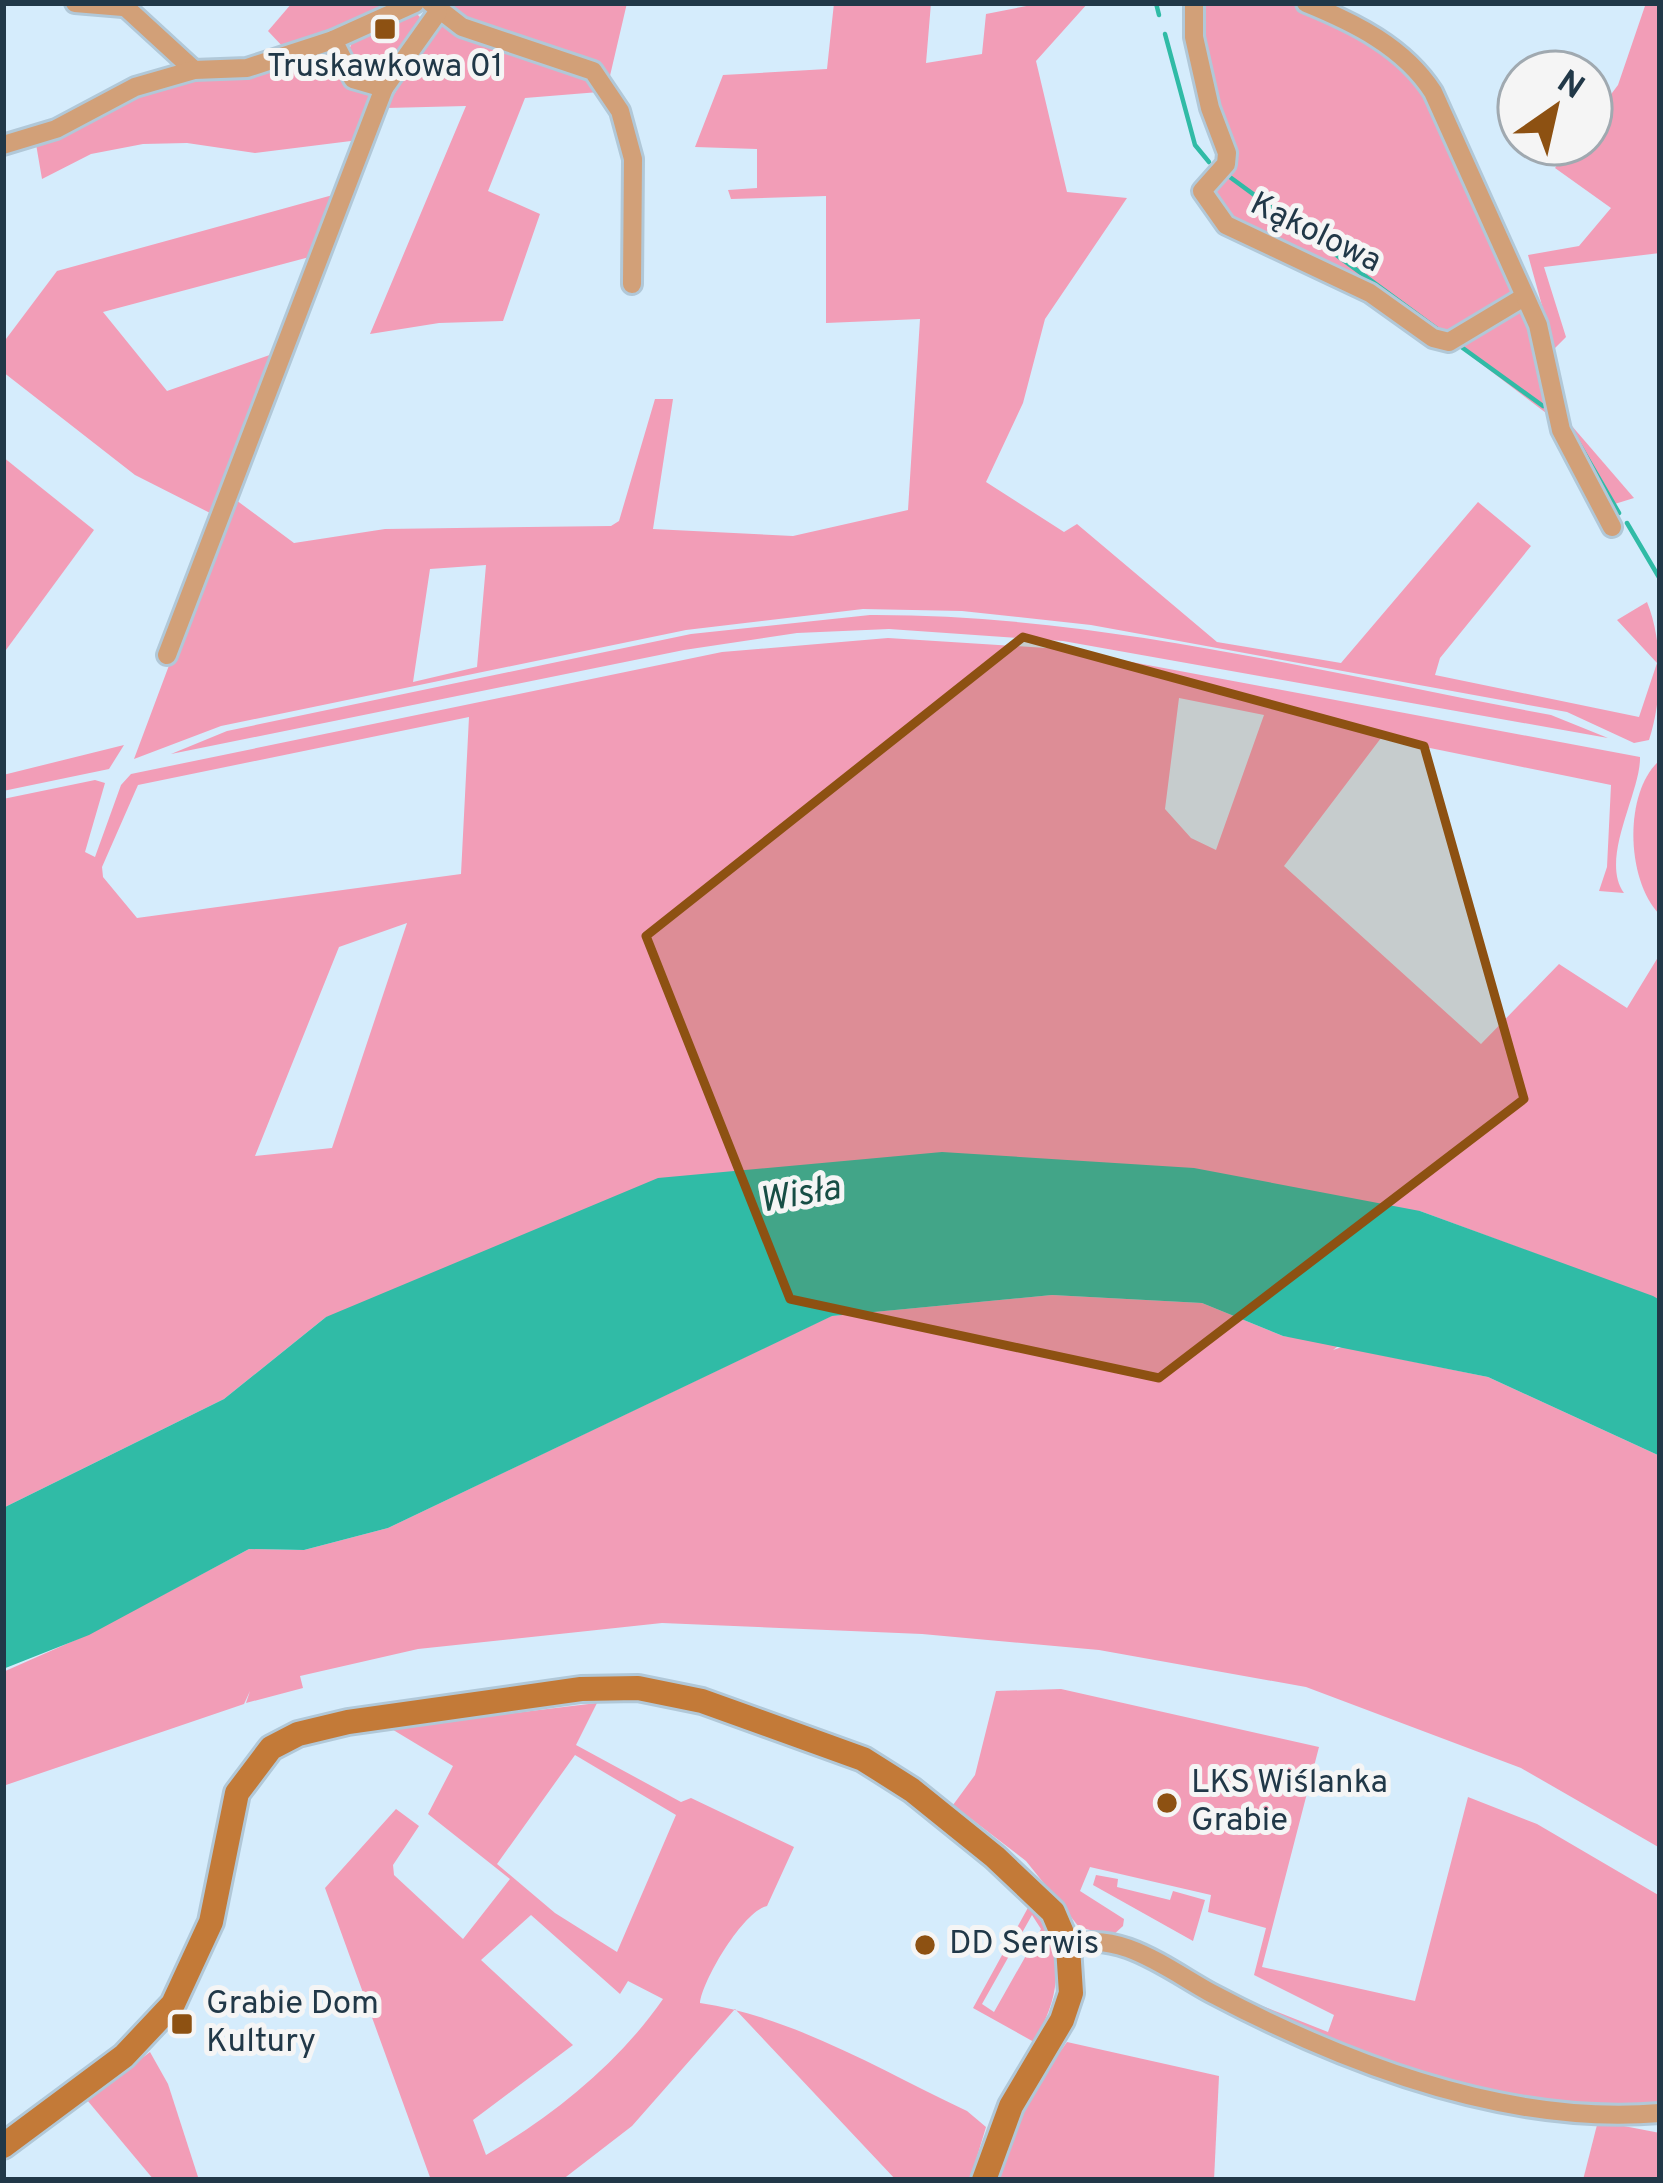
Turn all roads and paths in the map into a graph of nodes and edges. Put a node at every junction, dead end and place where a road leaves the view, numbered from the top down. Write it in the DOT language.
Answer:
graph roads {
  1 [pos="75,3"];
  2 [pos="415,3"];
  3 [pos="1194,3"];
  4 [pos="1306,3"];
  5 [pos="122,5"];
  6 [pos="435,8"];
  7 [pos="333,40"];
  8 [pos="194,70"];
  9 [pos="384,88"];
  10 [pos="3,145"];
  11 [pos="632,284"];
  12 [pos="1524,298"];
  13 [pos="1612,527"];
  14 [pos="166,655"];
  15 [pos="1068,1947"];
  16 [pos="1660,2113"];
  17 [pos="3,2146"];
  18 [pos="984,2180"];
  1 -- 5 [label="street"];
  2 -- 7 [label="street"];
  3 -- 12 [label="street, Kąkolowa"];
  4 -- 12 [label="street"];
  5 -- 8 [label="street"];
  6 -- 9 [label="street"];
  6 -- 11 [label="street"];
  7 -- 8 [label="street"];
  7 -- 9 [label="street"];
  8 -- 10 [label="street"];
  9 -- 14 [label="street"];
  12 -- 13 [label="street"];
  15 -- 16 [label="street"];
  15 -- 17 [label="street"];
  15 -- 18 [label="street"];
}
